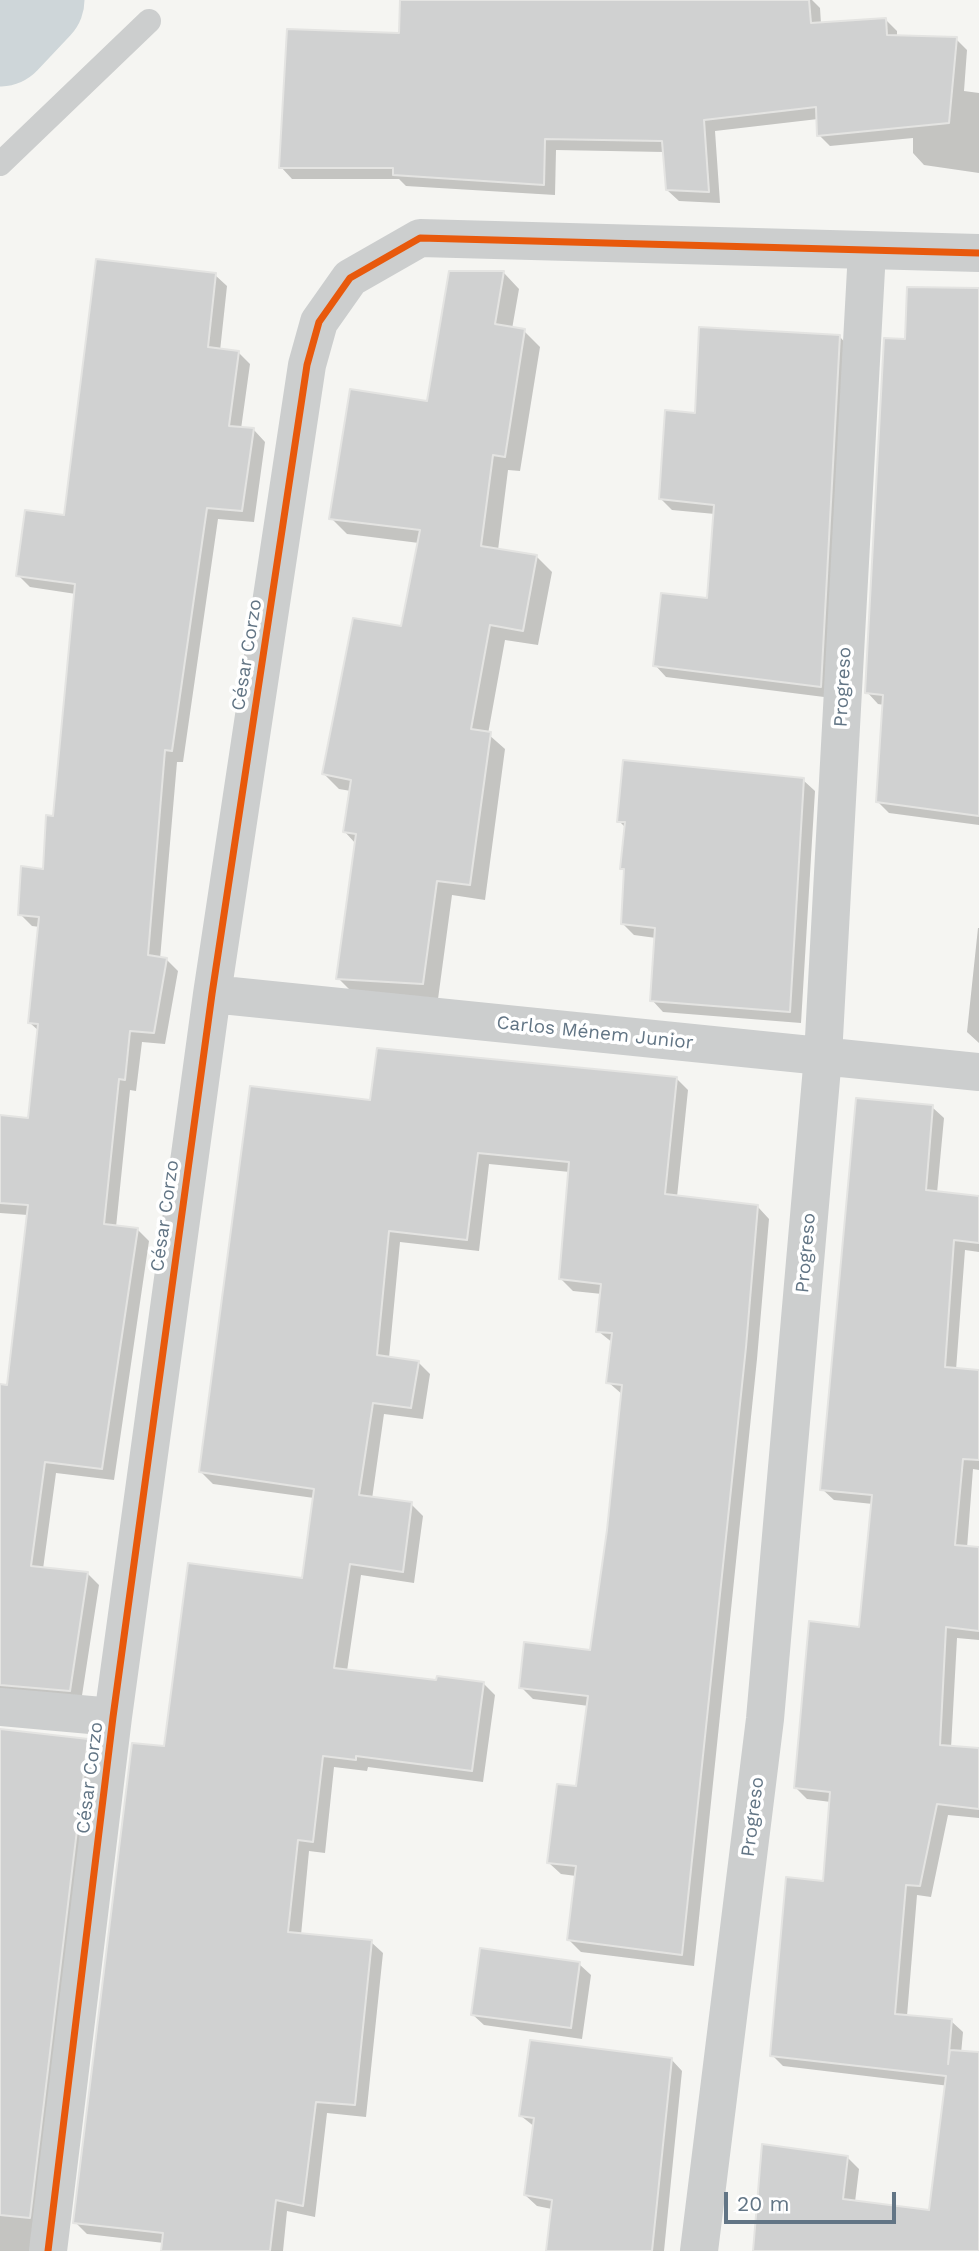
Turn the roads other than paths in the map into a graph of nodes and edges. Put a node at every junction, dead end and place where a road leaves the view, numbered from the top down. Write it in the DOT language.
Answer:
graph roads {
  1 [pos="149,21"];
  2 [pos="0,164"];
  3 [pos="867,251"];
  4 [pos="979,253"];
  5 [pos="212,993"];
  6 [pos="823,1056"];
  7 [pos="979,1072"];
  8 [pos="0,1707"];
  9 [pos="113,1717"];
  10 [pos="48,2251"];
  11 [pos="699,2251"];
  1 -- 2 [label="lane"];
  3 -- 4 [label="street"];
  3 -- 5 [label="street, César Corzo"];
  3 -- 6 [label="street, Progreso"];
  5 -- 6 [label="street, Carlos Ménem Junior"];
  5 -- 9 [label="street, César Corzo"];
  6 -- 7 [label="street, Carlos Ménem Junior"];
  6 -- 11 [label="street, Progreso"];
  8 -- 9 [label="street"];
  9 -- 10 [label="street, César Corzo"];
}
